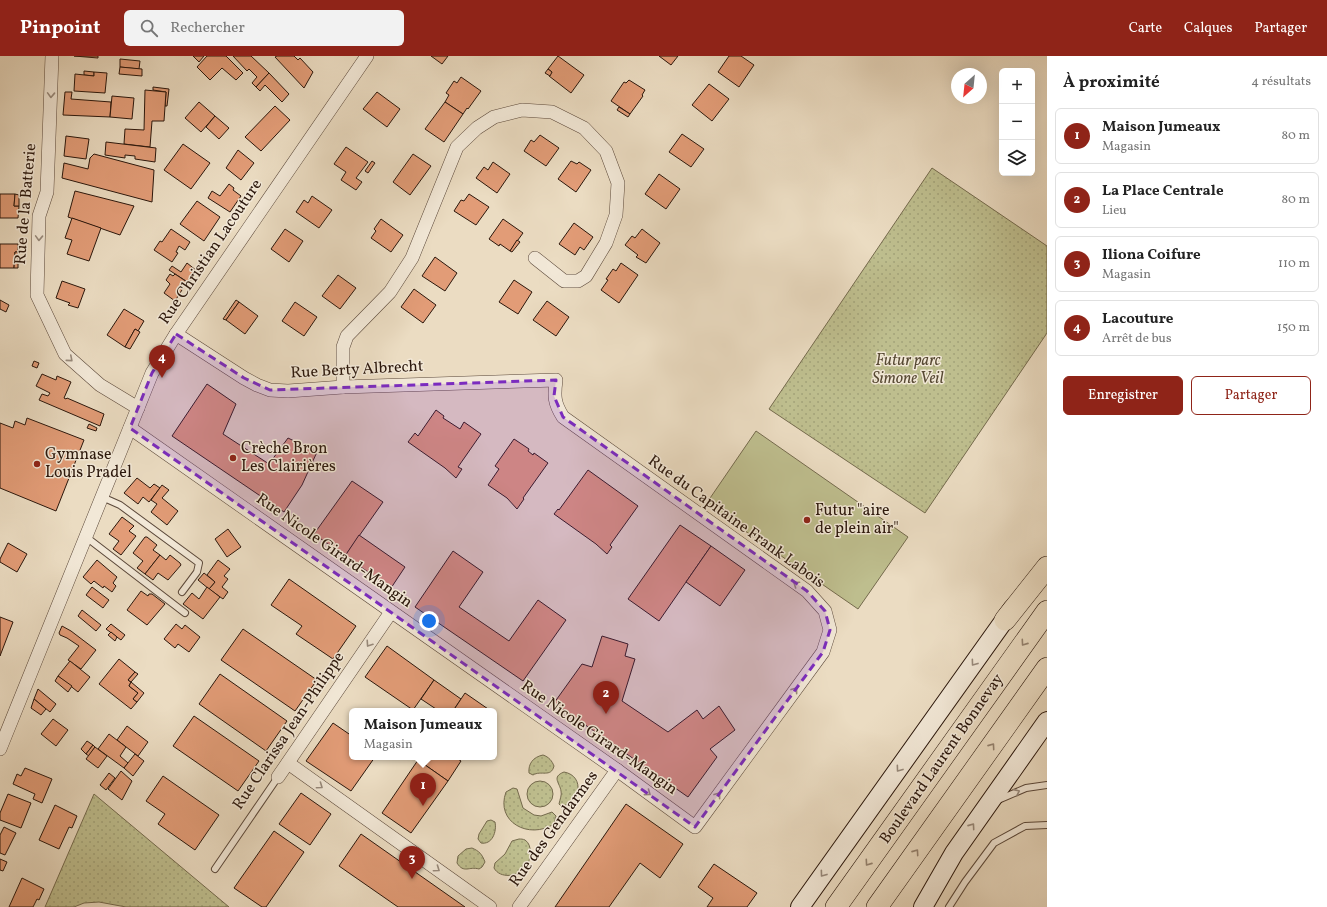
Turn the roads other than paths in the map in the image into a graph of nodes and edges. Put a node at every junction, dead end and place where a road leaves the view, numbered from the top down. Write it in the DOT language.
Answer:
graph roads {
  1 [pos="52,56"];
  2 [pos="366,56"];
  3 [pos="535,258"];
  4 [pos="176,334"];
  5 [pos="556,380"];
  6 [pos="343,387"];
  7 [pos="138,408"];
  8 [pos="130,428"];
  9 [pos="102,497"];
  10 [pos="86,537"];
  11 [pos="1047,557"];
  12 [pos="1047,567"];
  13 [pos="182,592"];
  14 [pos="1047,611"];
  15 [pos="391,612"];
  16 [pos="185,613"];
  17 [pos="1005,620"];
  18 [pos="1047,668"];
  19 [pos="1047,721"];
  20 [pos="0,749"];
  21 [pos="288,763"];
  22 [pos="617,770"];
  23 [pos="278,777"];
  24 [pos="1047,785"];
  25 [pos="988,804"];
  26 [pos="1047,825"];
  27 [pos="695,827"];
  28 [pos="954,853"];
  29 [pos="215,869"];
  30 [pos="490,907"];
  31 [pos="519,907"];
  32 [pos="800,907"];
  33 [pos="836,907"];
  34 [pos="877,907"];
  35 [pos="910,907"];
  36 [pos="922,907"];
  37 [pos="949,907"];
  1 -- 7 [label="street, Rue de la Batterie, one-way"];
  2 -- 4 [label="street, Rue Christian Lacouture"];
  3 -- 6 [label="street"];
  4 -- 6 [label="street, Rue Berty Albrecht"];
  4 -- 7 [label="street, Rue Christian Lacouture"];
  5 -- 6 [label="street, Rue Berty Albrecht"];
  27 -- 5 [label="street, Rue du Capitaine Frank Labois, one-way"];
  7 -- 8 [label="street, Rue Christian Lacouture"];
  8 -- 9 [label="street, Rue Christian Lacouture"];
  8 -- 15 [label="street, Rue Nicole Girard-Mangin"];
  9 -- 10 [label="street, Rue Christian Lacouture"];
  9 -- 13 [label="lane"];
  10 -- 16 [label="lane"];
  10 -- 20 [label="street, Rue Christian Lacouture"];
  11 -- 17 [label="main road"];
  12 -- 17 [label="highway"];
  14 -- 33 [label="highway, Boulevard Laurent Bonnevay, one-way"];
  15 -- 21 [label="street, Rue Clarissa Jean-Philippe, one-way"];
  15 -- 22 [label="street, Rue Nicole Girard-Mangin"];
  17 -- 32 [label="main road, one-way"];
  34 -- 18 [label="highway, Boulevard Laurent Bonnevay, one-way"];
  19 -- 25 [label="main road"];
  21 -- 23 [label="street, Rue Clarissa Jean-Philippe"];
  21 -- 30 [label="street, one-way"];
  22 -- 27 [label="street, Rue Nicole Girard-Mangin, one-way"];
  22 -- 31 [label="street, Rue des Gendarmes"];
  23 -- 29 [label="lane, Rue Clarissa Jean-Philippe"];
  25 -- 24 [label="lane, one-way"];
  28 -- 25 [label="main road, one-way"];
  26 -- 37 [label="lane"];
  28 -- 35 [label="main road"];
  28 -- 36 [label="main road"];
}
